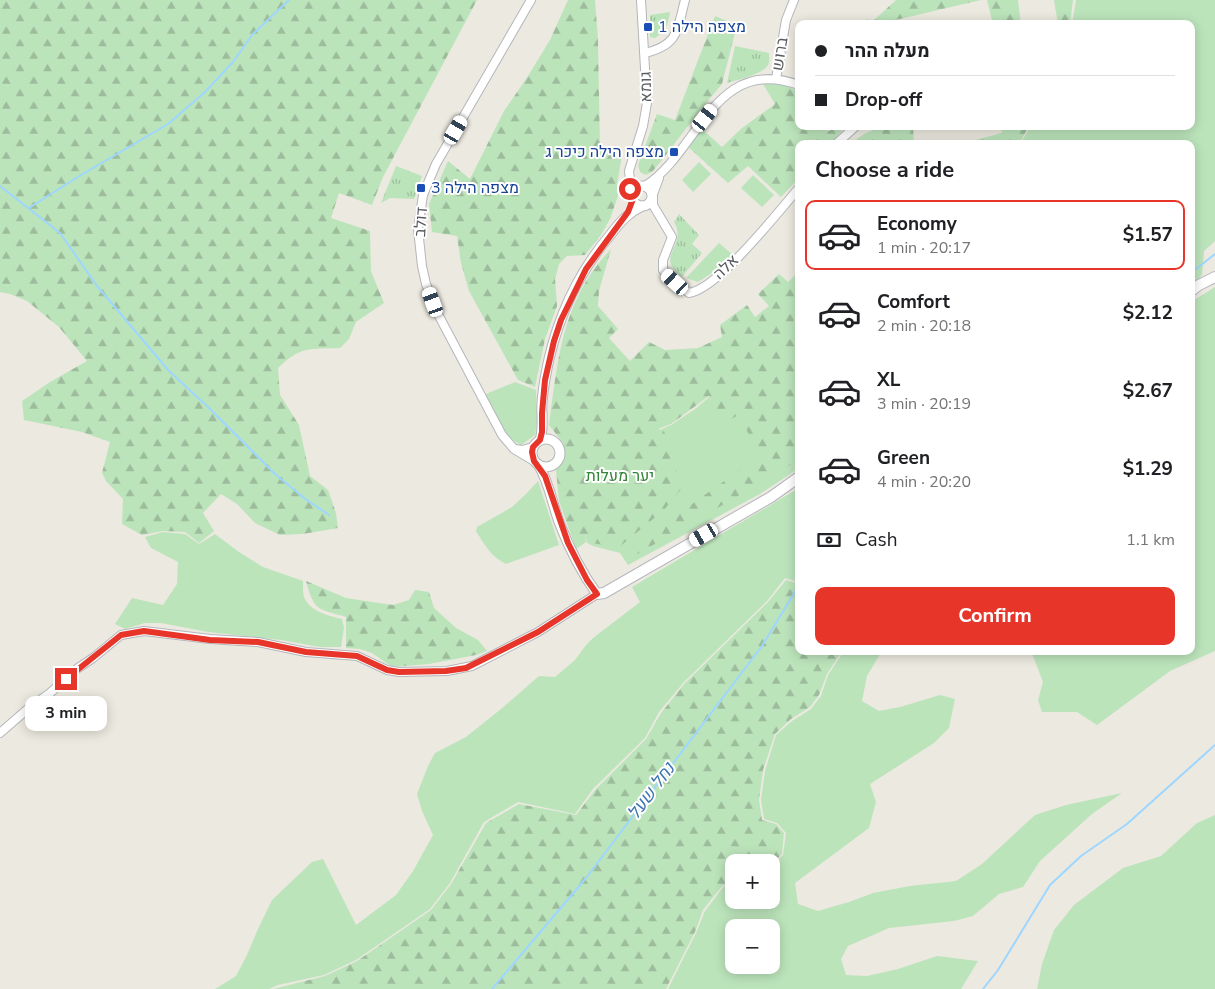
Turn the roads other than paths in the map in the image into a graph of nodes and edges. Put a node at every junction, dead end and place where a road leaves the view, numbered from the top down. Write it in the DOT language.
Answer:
graph roads {
  1 [pos="531,0"];
  2 [pos="641,0"];
  3 [pos="685,0"];
  4 [pos="794,0"];
  5 [pos="645,53"];
  6 [pos="776,79"];
  7 [pos="795,85"];
  8 [pos="852,130"];
  9 [pos="840,140"];
  10 [pos="628,170"];
  11 [pos="661,174"];
  12 [pos="643,186"];
  13 [pos="795,193"];
  14 [pos="653,196"];
  15 [pos="633,198"];
  16 [pos="644,206"];
  17 [pos="661,219"];
  18 [pos="621,222"];
  19 [pos="1215,277"];
  20 [pos="1195,288"];
  21 [pos="542,421"];
  22 [pos="553,441"];
  23 [pos="536,444"];
  24 [pos="514,449"];
  25 [pos="536,463"];
  26 [pos="556,463"];
  27 [pos="795,480"];
  28 [pos="548,485"];
  29 [pos="597,594"];
  30 [pos="0,733"];
  1 -- 24 [label="street, דולב"];
  2 -- 5 [label="street, גומא"];
  3 -- 5 [label="street"];
  4 -- 6 [label="street, ברוש"];
  5 -- 10 [label="street, גומא"];
  6 -- 7 [label="street"];
  6 -- 11 [label="street"];
  8 -- 9 [label="street"];
  10 -- 12 [label="street"];
  10 -- 15 [label="street"];
  11 -- 12 [label="street"];
  11 -- 14 [label="street"];
  12 -- 14 [label="street"];
  12 -- 15 [label="street"];
  13 -- 17 [label="street, אלה"];
  14 -- 16 [label="street"];
  14 -- 17 [label="street, אלה"];
  15 -- 16 [label="street"];
  15 -- 18 [label="street"];
  16 -- 17 [label="street, אלה"];
  16 -- 18 [label="street"];
  18 -- 21 [label="street"];
  19 -- 20 [label="main road"];
  21 -- 22 [label="street"];
  21 -- 23 [label="street"];
  22 -- 23 [label="street"];
  22 -- 26 [label="street"];
  23 -- 24 [label="street"];
  23 -- 25 [label="street"];
  24 -- 25 [label="street, דולב"];
  25 -- 26 [label="street"];
  25 -- 28 [label="street"];
  26 -- 28 [label="street"];
  27 -- 29 [label="main road"];
  28 -- 29 [label="street"];
  29 -- 30 [label="street"];
}
